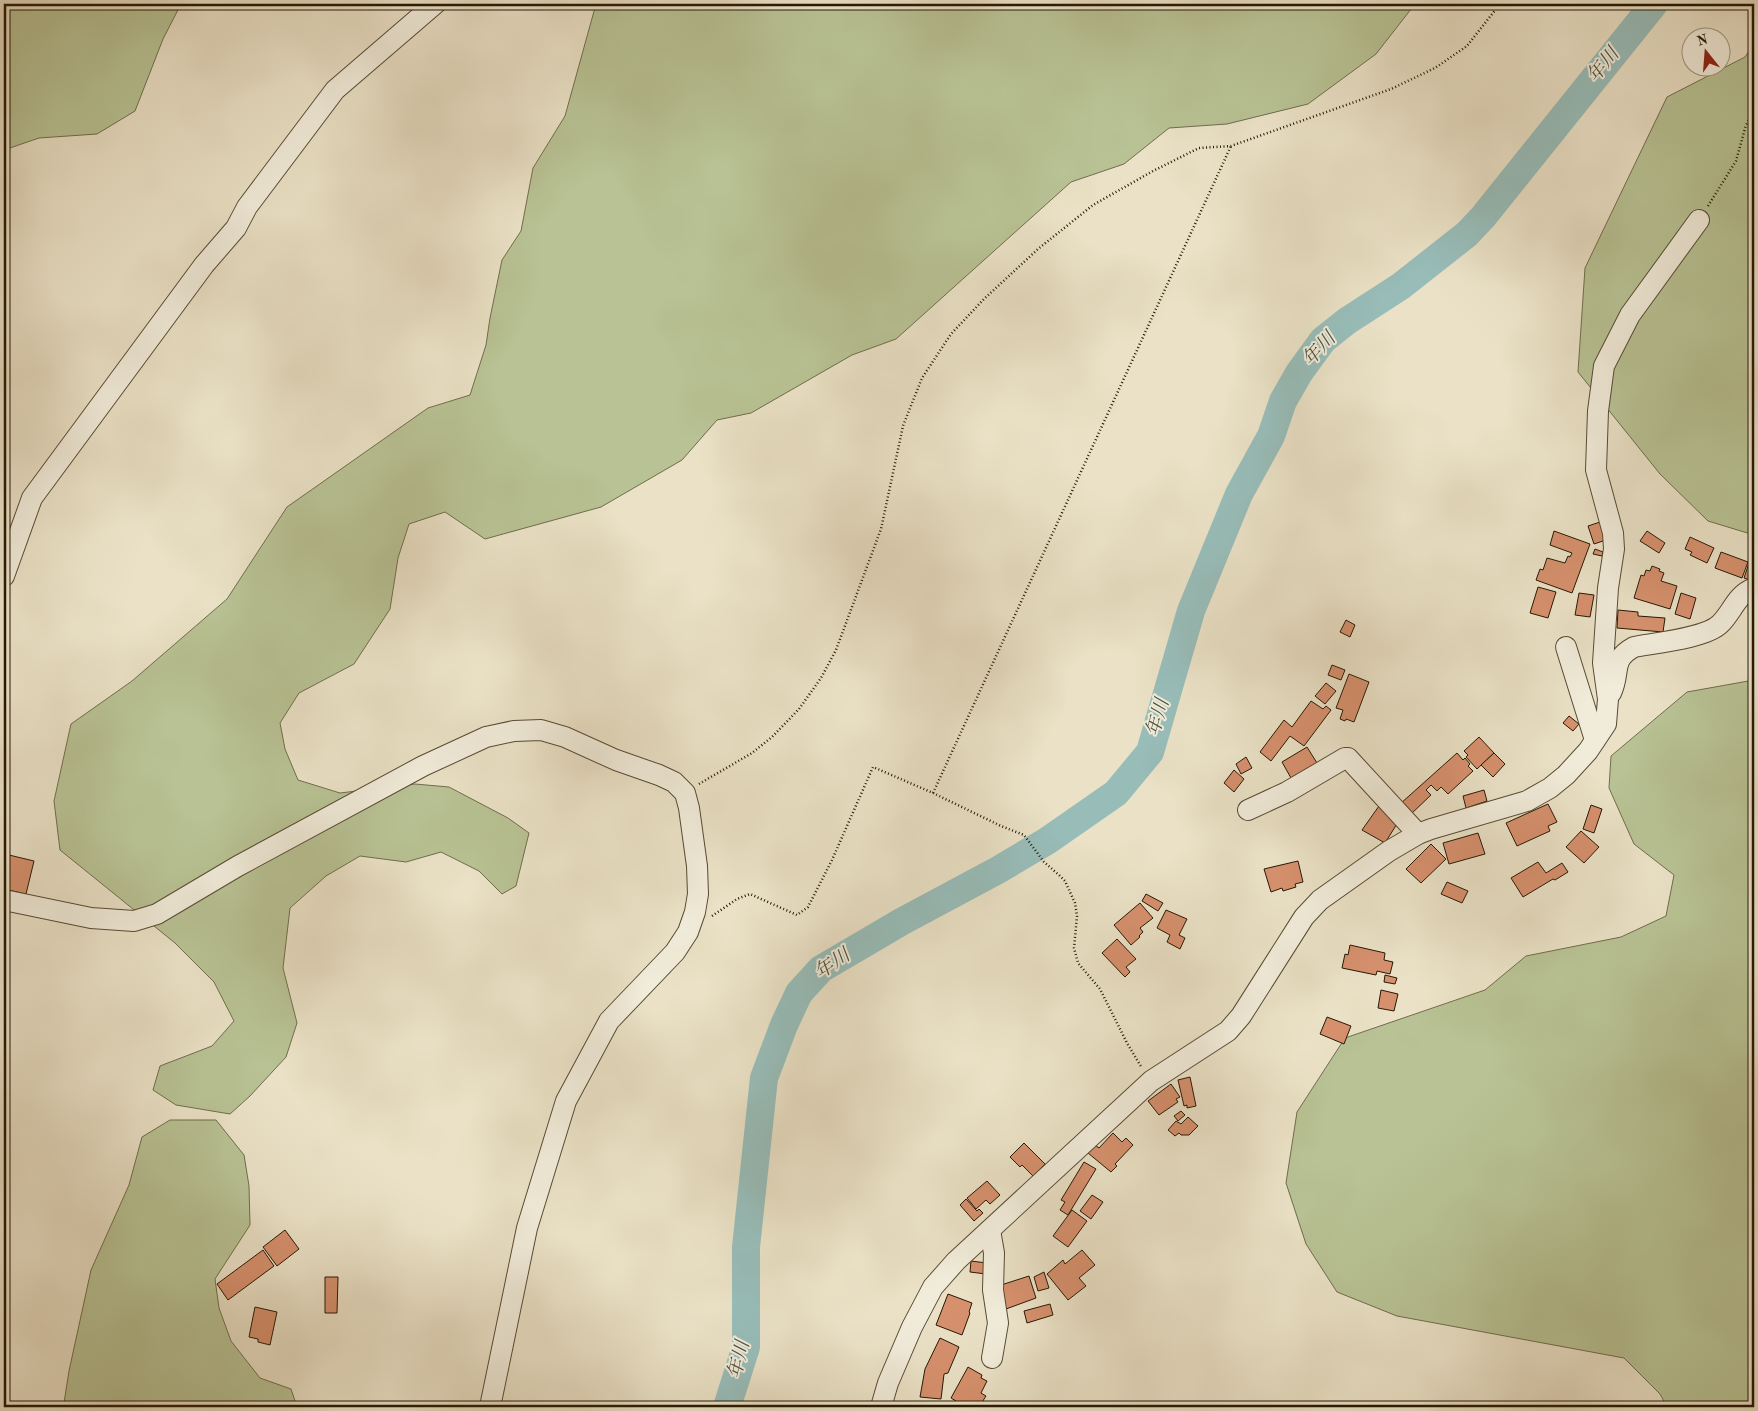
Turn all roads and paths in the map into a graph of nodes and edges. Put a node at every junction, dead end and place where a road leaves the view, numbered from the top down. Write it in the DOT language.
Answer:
graph roads {
  1 [pos="435,4"];
  2 [pos="1500,4"];
  3 [pos="1754,112"];
  4 [pos="1231,146"];
  5 [pos="1699,220"];
  6 [pos="4,576"];
  7 [pos="1754,588"];
  8 [pos="1566,648"];
  9 [pos="1608,699"];
  10 [pos="1595,740"];
  11 [pos="685,793"];
  12 [pos="933,793"];
  13 [pos="1248,810"];
  14 [pos="1418,834"];
  15 [pos="4,900"];
  16 [pos="688,932"];
  17 [pos="1151,1082"];
  18 [pos="990,1230"];
  19 [pos="992,1358"];
  20 [pos="490,1407"];
  21 [pos="881,1407"];
  1 -- 6 [label="street"];
  2 -- 4 [label="path"];
  3 -- 5 [label="path"];
  4 -- 11 [label="path"];
  4 -- 12 [label="path"];
  5 -- 9 [label="street"];
  7 -- 9 [label="street"];
  8 -- 10 [label="street"];
  9 -- 10 [label="street"];
  10 -- 14 [label="street"];
  11 -- 15 [label="street"];
  11 -- 16 [label="street"];
  12 -- 16 [label="path"];
  12 -- 17 [label="path"];
  13 -- 14 [label="street"];
  14 -- 17 [label="street"];
  16 -- 20 [label="street"];
  17 -- 18 [label="street"];
  18 -- 19 [label="street"];
  18 -- 21 [label="street"];
}
